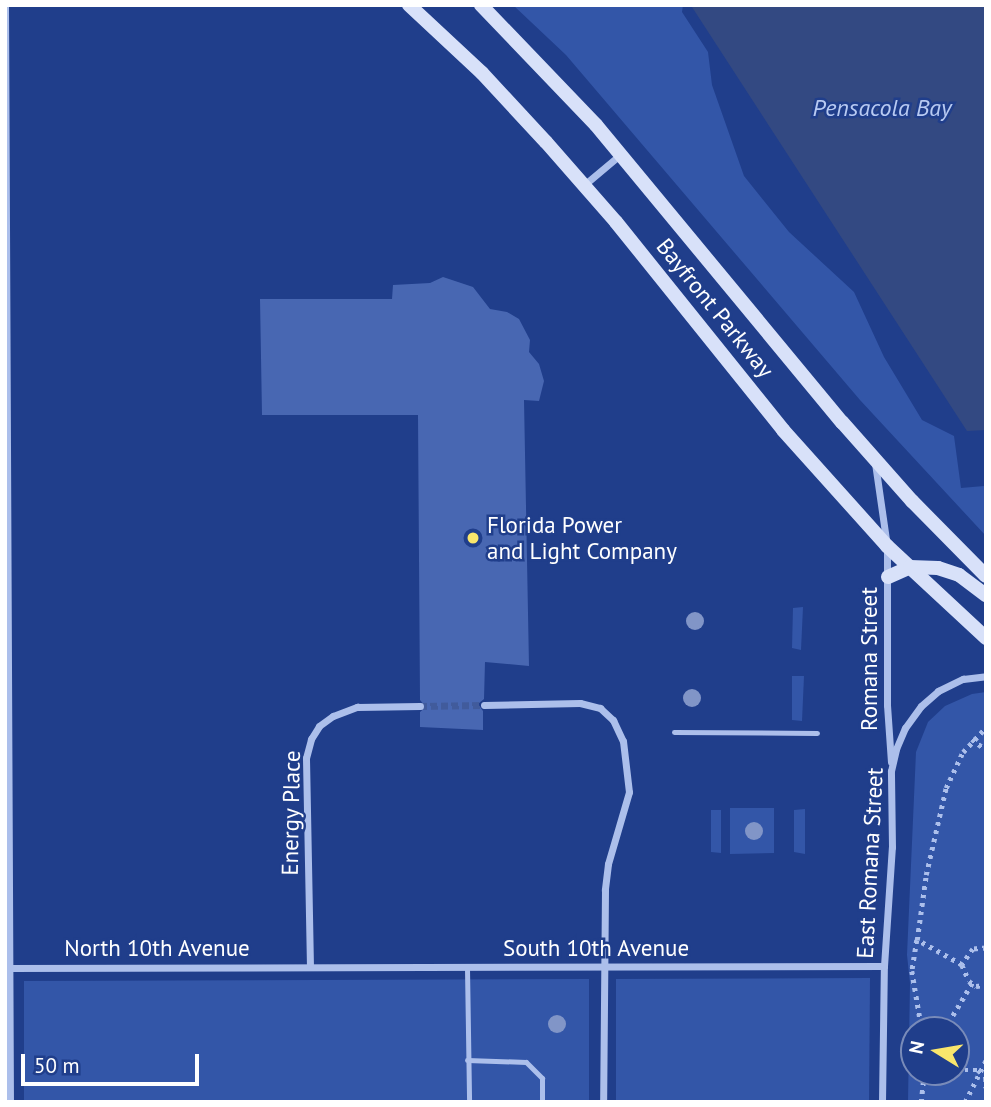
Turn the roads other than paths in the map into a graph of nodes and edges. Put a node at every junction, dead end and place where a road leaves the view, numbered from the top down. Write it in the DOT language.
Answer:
graph roads {
  1 [pos="5,5"];
  2 [pos="409,5"];
  3 [pos="481,5"];
  4 [pos="622,154"];
  5 [pos="584,185"];
  6 [pos="6,345"];
  7 [pos="6,452"];
  8 [pos="873,456"];
  9 [pos="887,546"];
  10 [pos="910,567"];
  11 [pos="986,576"];
  12 [pos="888,577"];
  13 [pos="986,595"];
  14 [pos="986,638"];
  15 [pos="6,664"];
  16 [pos="986,676"];
  17 [pos="484,705"];
  18 [pos="420,706"];
  19 [pos="674,732"];
  20 [pos="817,733"];
  21 [pos="891,771"];
  22 [pos="884,966"];
  23 [pos="310,967"];
  24 [pos="602,967"];
  25 [pos="8,968"];
  26 [pos="467,968"];
  27 [pos="467,1060"];
  28 [pos="10,1102"];
  29 [pos="468,1102"];
  30 [pos="542,1102"];
  31 [pos="603,1102"];
  32 [pos="882,1102"];
  1 -- 6 [label="street"];
  2 -- 5 [label="main road, Bayfront Parkway"];
  3 -- 4 [label="main road, Bayfront Parkway"];
  4 -- 5 [label="street"];
  4 -- 8 [label="main road, Bayfront Parkway"];
  5 -- 9 [label="main road, Bayfront Parkway"];
  6 -- 7 [label="street"];
  7 -- 15 [label="street"];
  8 -- 9 [label="street, Romana Street"];
  8 -- 11 [label="main road, Bayfront Parkway"];
  9 -- 10 [label="main road, Bayfront Parkway"];
  9 -- 12 [label="street, Romana Street"];
  10 -- 12 [label="main road"];
  10 -- 13 [label="main road"];
  10 -- 14 [label="main road, Bayfront Parkway"];
  12 -- 21 [label="street, Romana Street"];
  15 -- 25 [label="street"];
  16 -- 21 [label="street, East Romana Street"];
  17 -- 24 [label="street"];
  18 -- 23 [label="street, Energy Place"];
  19 -- 20 [label="lane"];
  21 -- 22 [label="street, East Romana Street"];
  22 -- 24 [label="street, South 10th Avenue"];
  22 -- 32 [label="street, East Romana Street"];
  23 -- 25 [label="street, North 10th Avenue"];
  23 -- 26 [label="street, South 10th Avenue"];
  24 -- 26 [label="street, South 10th Avenue"];
  24 -- 31 [label="street"];
  25 -- 28 [label="street"];
  26 -- 27 [label="lane"];
  27 -- 29 [label="lane"];
  27 -- 30 [label="lane"];
}
